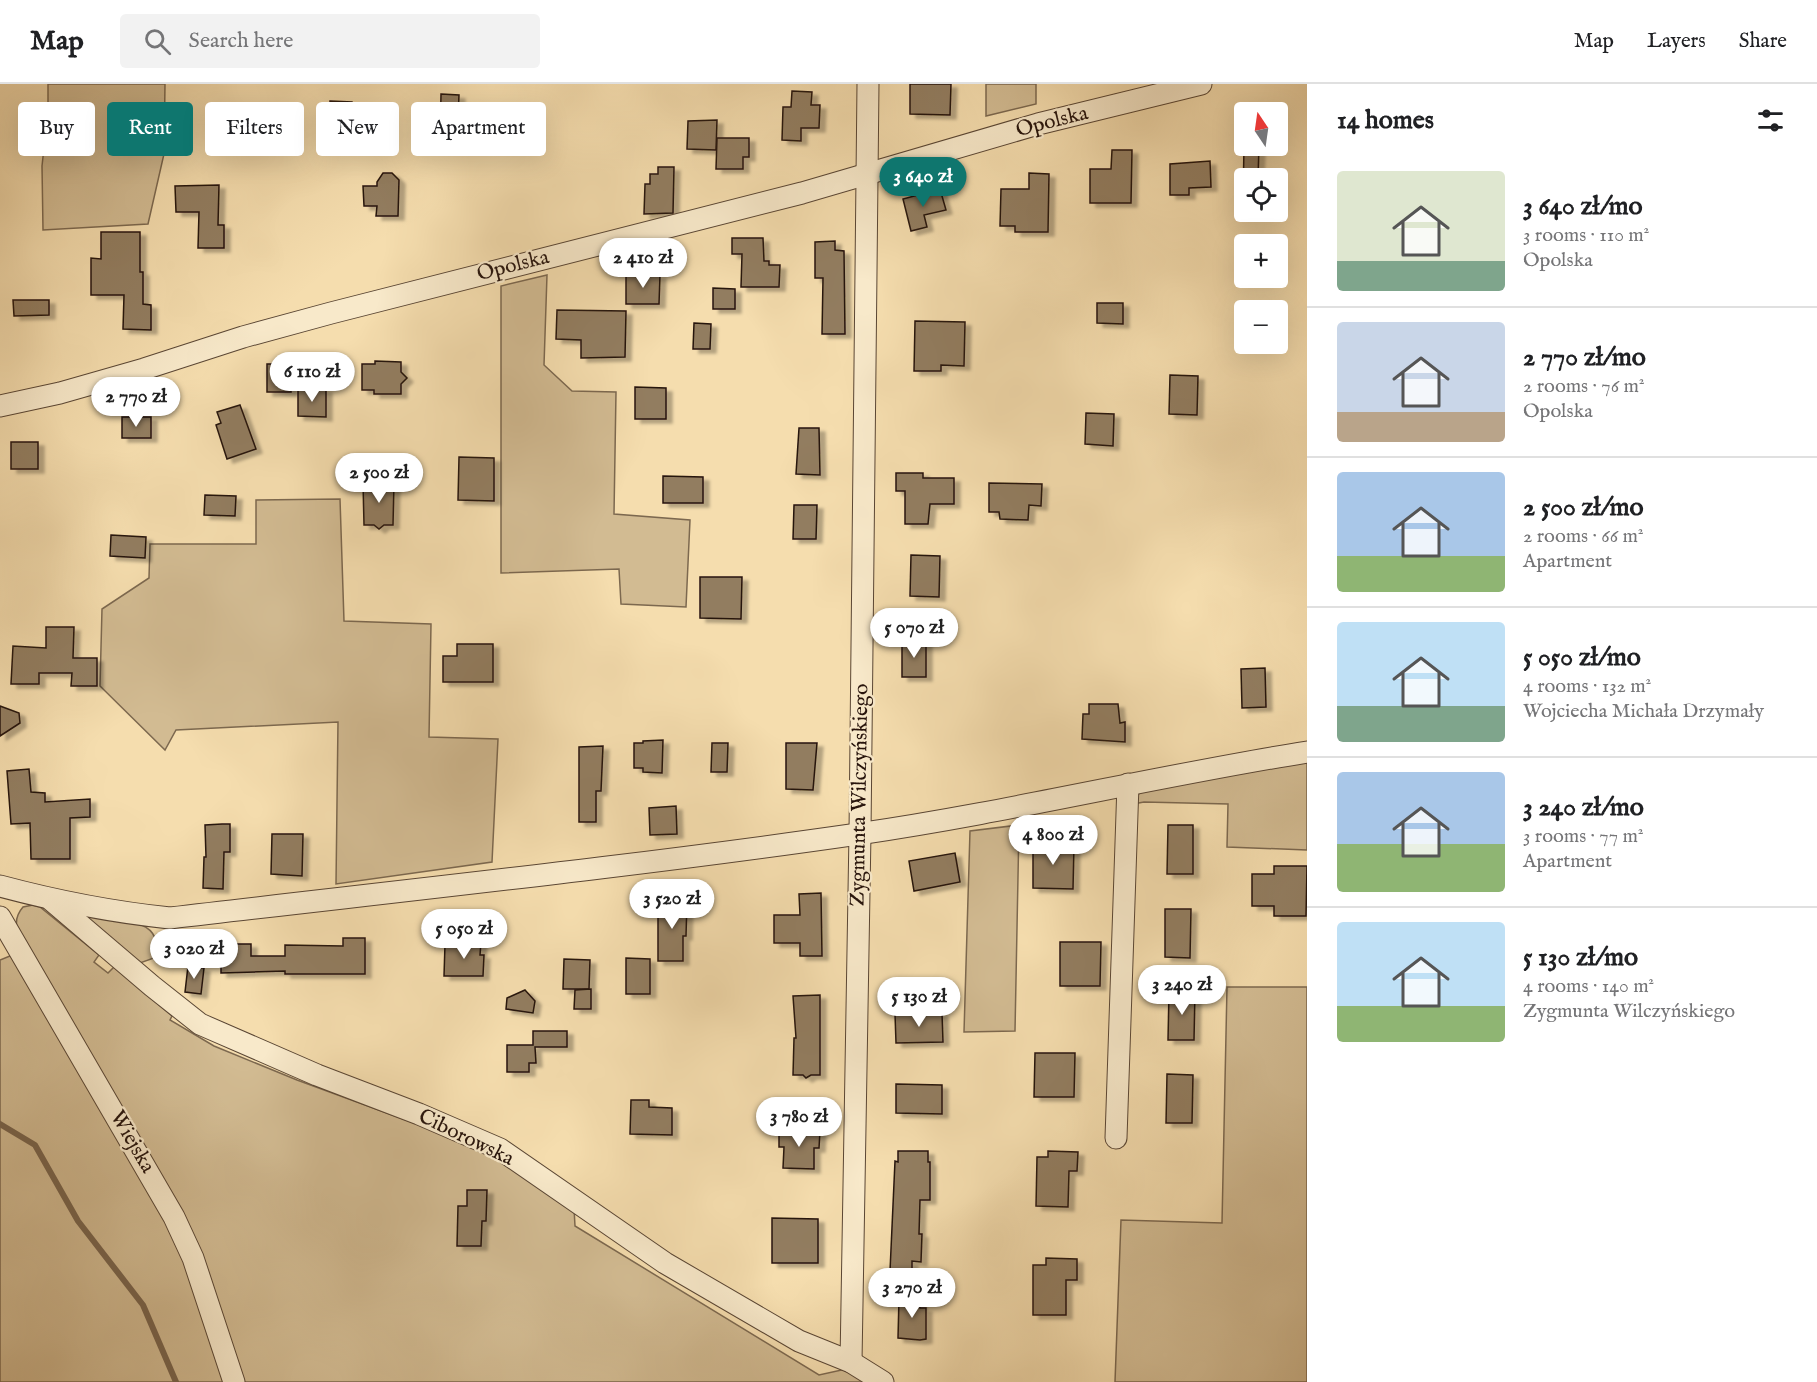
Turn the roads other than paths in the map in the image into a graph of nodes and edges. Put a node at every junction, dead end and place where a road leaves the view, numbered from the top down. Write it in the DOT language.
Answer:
graph roads {
  1 [pos="868,84"];
  2 [pos="1201,84"];
  3 [pos="1132,93"];
  4 [pos="867,174"];
  5 [pos="0,406"];
  6 [pos="1307,752"];
  7 [pos="1128,784"];
  8 [pos="860,833"];
  9 [pos="0,886"];
  10 [pos="50,899"];
  11 [pos="0,917"];
  12 [pos="1116,1138"];
  13 [pos="851,1362"];
  14 [pos="234,1382"];
  15 [pos="883,1382"];
  1 -- 4 [label="street, Zygmunta Wilczyńskiego"];
  2 -- 3 [label="street, Opolska"];
  3 -- 4 [label="street, Opolska"];
  4 -- 5 [label="street, Opolska"];
  4 -- 8 [label="street, Zygmunta Wilczyńskiego"];
  6 -- 7 [label="street"];
  7 -- 8 [label="street"];
  7 -- 12 [label="street"];
  8 -- 10 [label="street"];
  8 -- 13 [label="street, Zygmunta Wilczyńskiego"];
  9 -- 10 [label="street"];
  10 -- 13 [label="street, Ciborowska"];
  11 -- 14 [label="street, Wiejska"];
  13 -- 15 [label="street, Ciborowska"];
}
